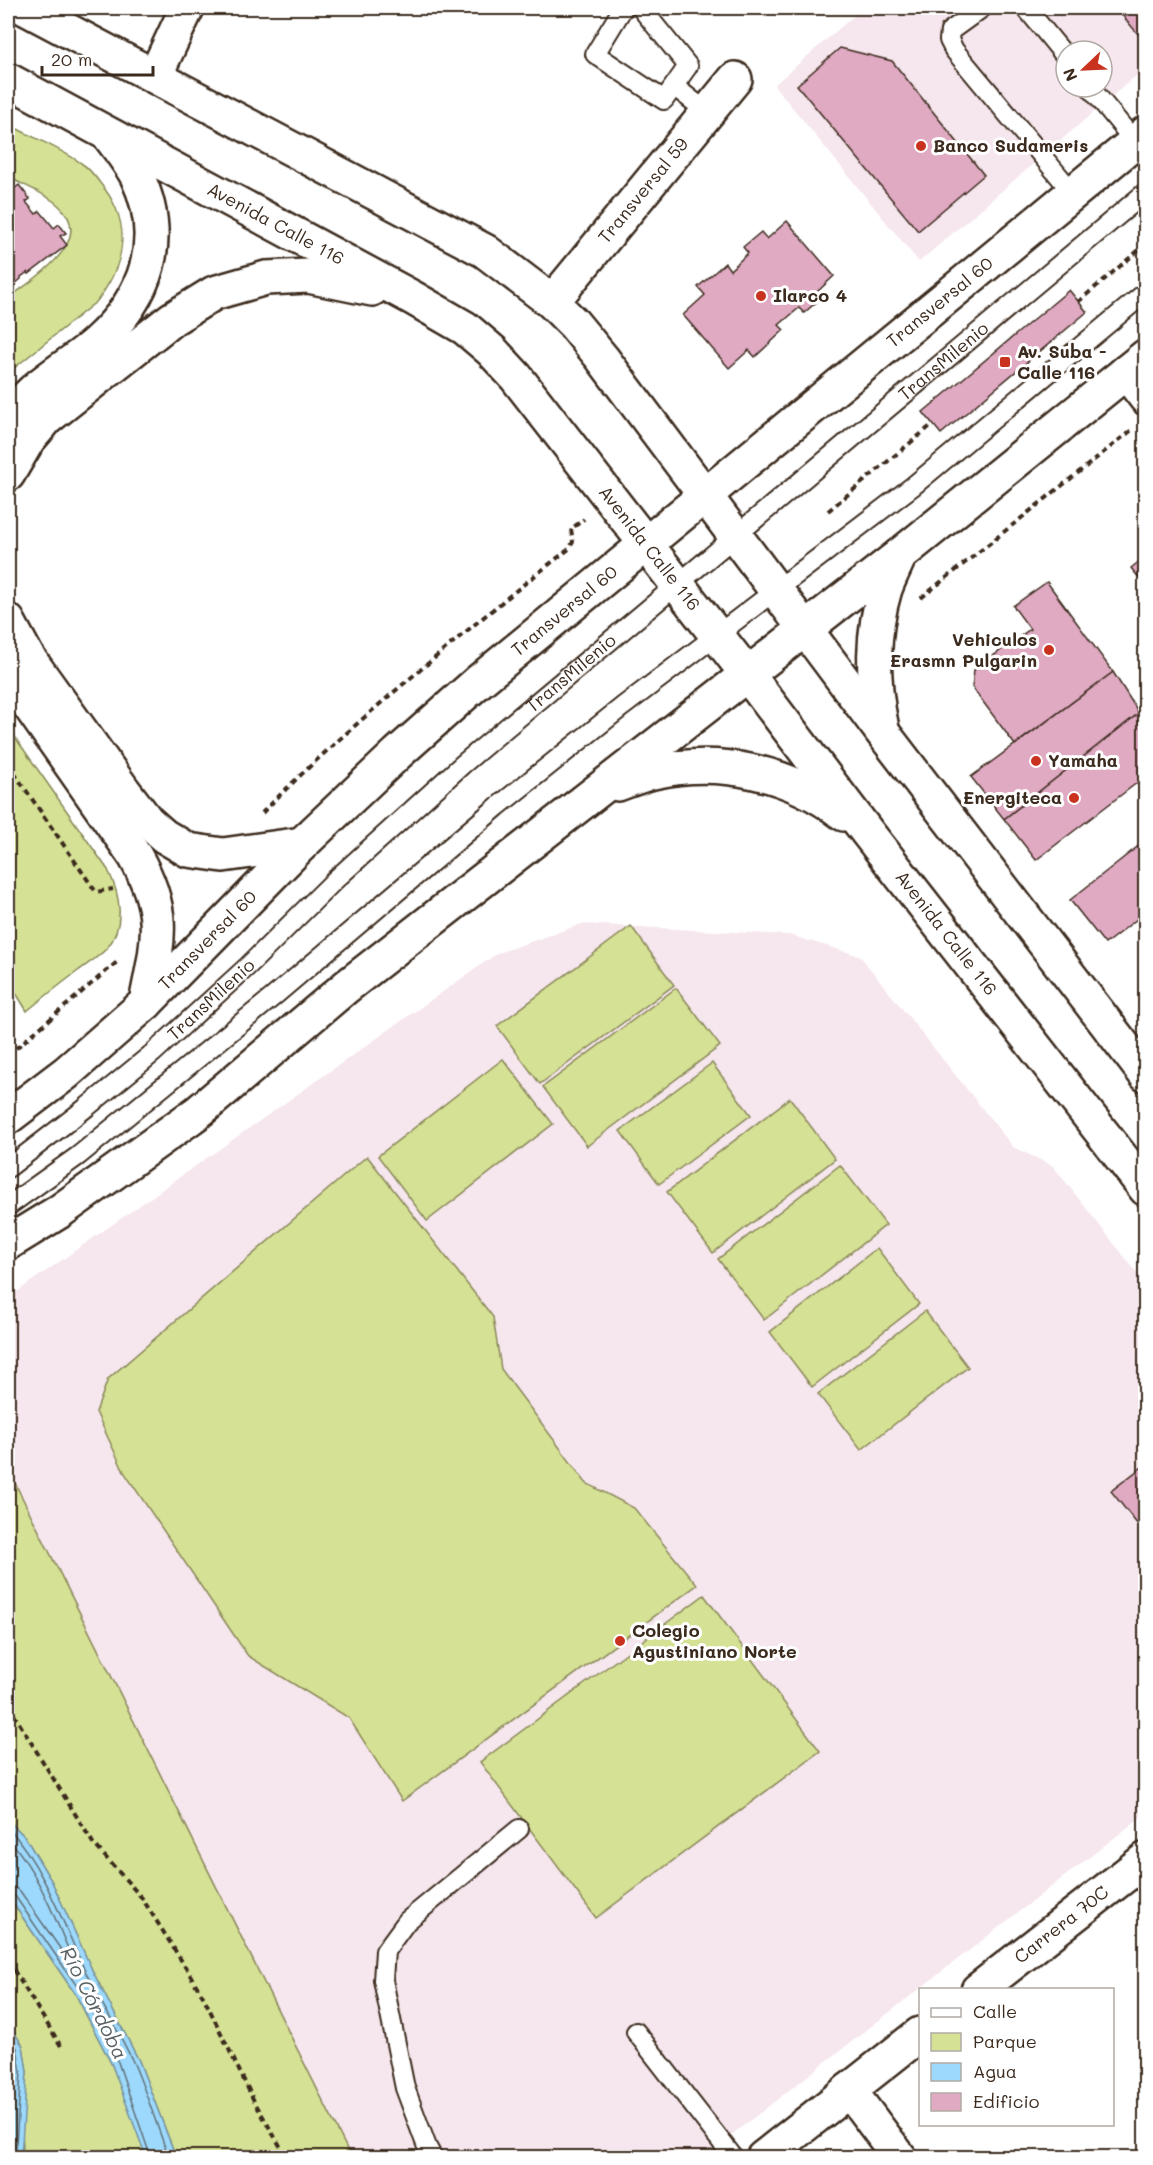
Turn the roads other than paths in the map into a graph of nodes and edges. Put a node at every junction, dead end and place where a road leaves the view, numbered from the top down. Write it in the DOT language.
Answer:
graph roads {
  1 [pos="25,8"];
  2 [pos="187,8"];
  3 [pos="623,8"];
  4 [pos="641,8"];
  5 [pos="982,8"];
  6 [pos="1026,8"];
  7 [pos="1054,42"];
  8 [pos="155,76"];
  9 [pos="735,79"];
  10 [pos="8,80"];
  11 [pos="675,87"];
  12 [pos="1102,99"];
  13 [pos="707,112"];
  14 [pos="109,134"];
  15 [pos="1140,138"];
  16 [pos="1146,192"];
  17 [pos="1073,193"];
  18 [pos="1146,292"];
  19 [pos="414,298"];
  20 [pos="552,302"];
  21 [pos="1136,364"];
  22 [pos="1141,412"];
  23 [pos="8,420"];
  24 [pos="8,474"];
  25 [pos="706,495"];
  26 [pos="736,536"];
  27 [pos="646,544"];
  28 [pos="900,555"];
  29 [pos="677,584"];
  30 [pos="776,590"];
  31 [pos="8,621"];
  32 [pos="806,629"];
  33 [pos="717,635"];
  34 [pos="747,674"];
  35 [pos="8,675"];
  36 [pos="883,733"];
  37 [pos="579,804"];
  38 [pos="867,832"];
  39 [pos="302,844"];
  40 [pos="146,1003"];
  41 [pos="1146,1076"];
  42 [pos="8,1117"];
  43 [pos="8,1168"];
  44 [pos="1146,1189"];
  45 [pos="8,1206"];
  46 [pos="8,1244"];
  47 [pos="519,1828"];
  48 [pos="1146,1859"];
  49 [pos="979,1988"];
  50 [pos="636,2032"];
  51 [pos="919,2036"];
  52 [pos="849,2090"];
  53 [pos="433,2157"];
  54 [pos="734,2157"];
  55 [pos="763,2157"];
  56 [pos="900,2157"];
  1 -- 8 [label="main road"];
  2 -- 8 [label="main road"];
  3 -- 11 [label="lane"];
  4 -- 11 [label="lane"];
  5 -- 17 [label="lane"];
  6 -- 7 [label="lane"];
  8 -- 20 [label="main road"];
  9 -- 13 [label="main road, Transversal 59"];
  10 -- 14 [label="main road, Avenida Calle 116"];
  11 -- 13 [label="lane"];
  12 -- 15 [label="lane"];
  13 -- 20 [label="main road, Transversal 59"];
  14 -- 19 [label="main road, Avenida Calle 116"];
  14 -- 23 [label="main road"];
  15 -- 17 [label="main road, Transversal 60"];
  16 -- 26 [label="lane, TransMilenio"];
  17 -- 25 [label="main road, Transversal 60"];
  18 -- 30 [label="lane, TransMilenio"];
  19 -- 24 [label="main road"];
  19 -- 27 [label="main road, Avenida Calle 116"];
  20 -- 25 [label="main road"];
  21 -- 22 [label="main road"];
  21 -- 28 [label="main road"];
  25 -- 26 [label="main road"];
  25 -- 27 [label="main road, Transversal 60"];
  26 -- 29 [label="lane, TransMilenio"];
  26 -- 30 [label="main road"];
  27 -- 29 [label="main road, Avenida Calle 116"];
  27 -- 39 [label="main road, Transversal 60"];
  28 -- 32 [label="main road"];
  28 -- 36 [label="main road"];
  29 -- 33 [label="main road, Avenida Calle 116"];
  29 -- 43 [label="lane, TransMilenio"];
  30 -- 32 [label="main road"];
  30 -- 33 [label="lane, TransMilenio"];
  31 -- 39 [label="main road"];
  32 -- 34 [label="main road"];
  32 -- 36 [label="main road"];
  33 -- 34 [label="main road, Avenida Calle 116"];
  33 -- 45 [label="lane, TransMilenio"];
  34 -- 37 [label="main road"];
  34 -- 38 [label="main road, Avenida Calle 116"];
  35 -- 40 [label="main road"];
  36 -- 41 [label="main road"];
  37 -- 38 [label="main road"];
  37 -- 46 [label="main road"];
  38 -- 44 [label="main road, Avenida Calle 116"];
  39 -- 40 [label="main road, Transversal 60"];
  40 -- 42 [label="main road, Transversal 60"];
  47 -- 53 [label="lane"];
  48 -- 49 [label="main road, Carrera 70C"];
  50 -- 54 [label="lane"];
  51 -- 52 [label="main road"];
  52 -- 55 [label="main road"];
  52 -- 56 [label="main road"];
}
